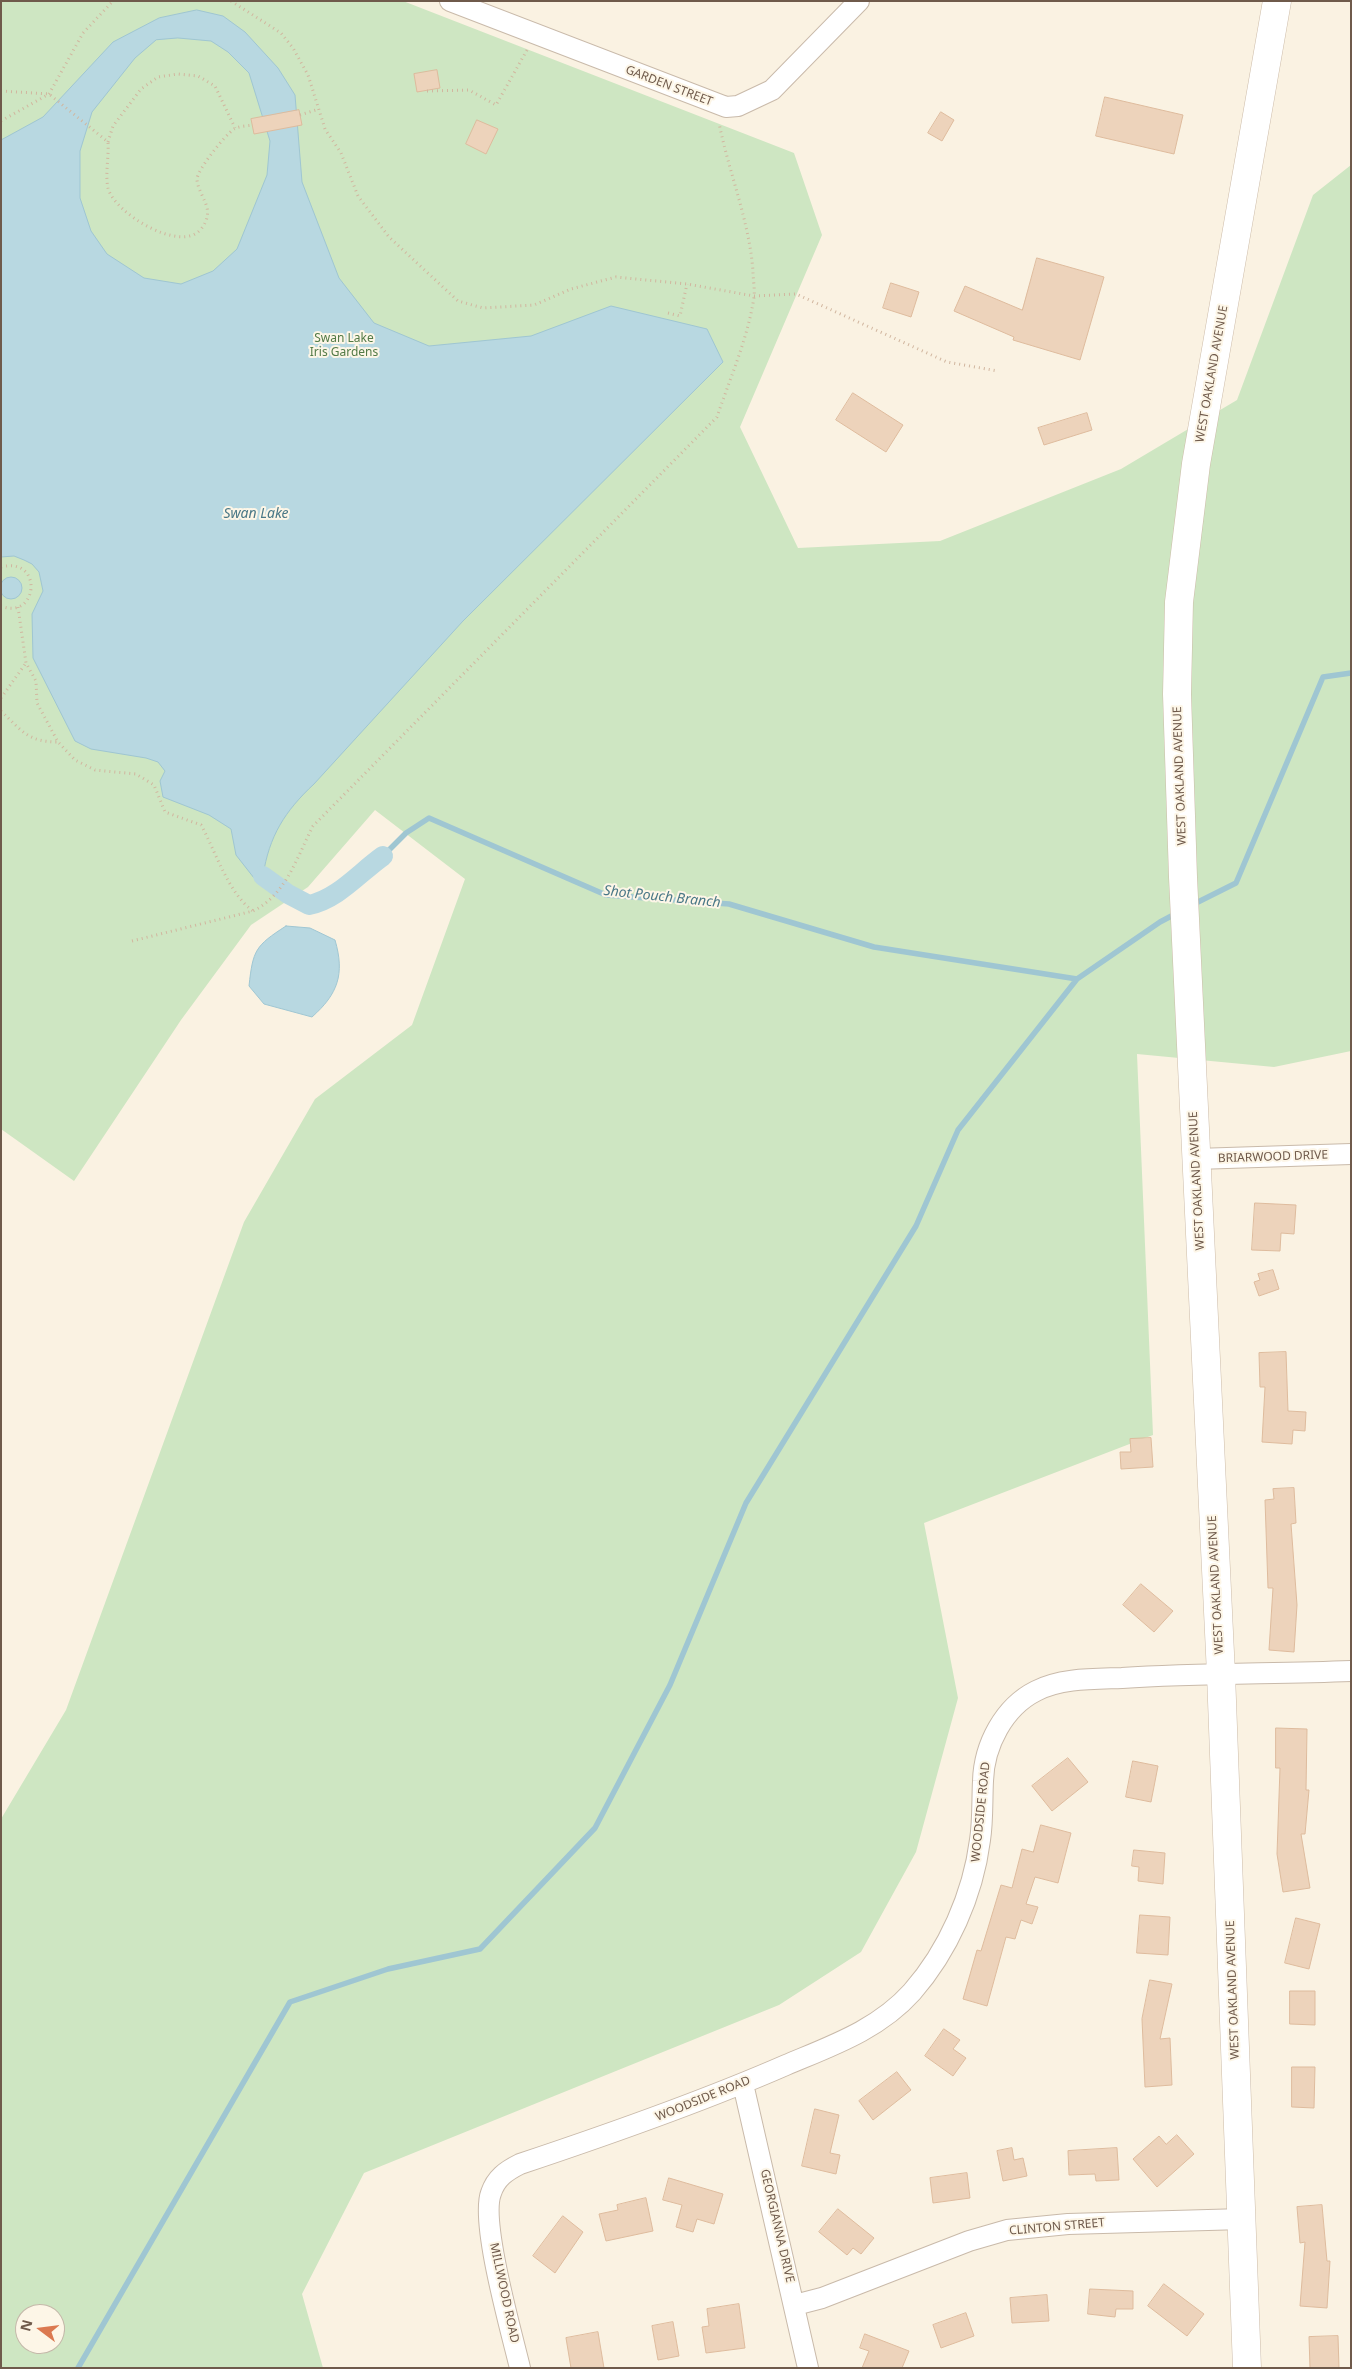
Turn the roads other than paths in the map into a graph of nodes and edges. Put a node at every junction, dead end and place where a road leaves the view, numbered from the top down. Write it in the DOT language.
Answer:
graph roads {
  1 [pos="450,1"];
  2 [pos="859,1"];
  3 [pos="1277,1"];
  4 [pos="1351,1154"];
  5 [pos="1196,1160"];
  6 [pos="1351,1671"];
  7 [pos="1221,1674"];
  8 [pos="743,2084"];
  9 [pos="493,2189"];
  10 [pos="1243,2219"];
  11 [pos="795,2305"];
  12 [pos="520,2368"];
  13 [pos="808,2368"];
  14 [pos="1247,2368"];
  1 -- 2 [label="street, GARDEN STREET"];
  3 -- 5 [label="street, WEST OAKLAND AVENUE"];
  4 -- 5 [label="street, BRIARWOOD DRIVE"];
  5 -- 7 [label="street, WEST OAKLAND AVENUE"];
  6 -- 7 [label="street, WOODSIDE ROAD"];
  7 -- 8 [label="street, WOODSIDE ROAD"];
  7 -- 10 [label="street, WEST OAKLAND AVENUE"];
  8 -- 9 [label="street, WOODSIDE ROAD"];
  8 -- 11 [label="street, GEORGIANNA DRIVE"];
  9 -- 12 [label="street, MILLWOOD ROAD"];
  10 -- 11 [label="street, CLINTON STREET"];
  10 -- 14 [label="street, WEST OAKLAND AVENUE"];
  11 -- 13 [label="street, GEORGIANNA DRIVE"];
}
